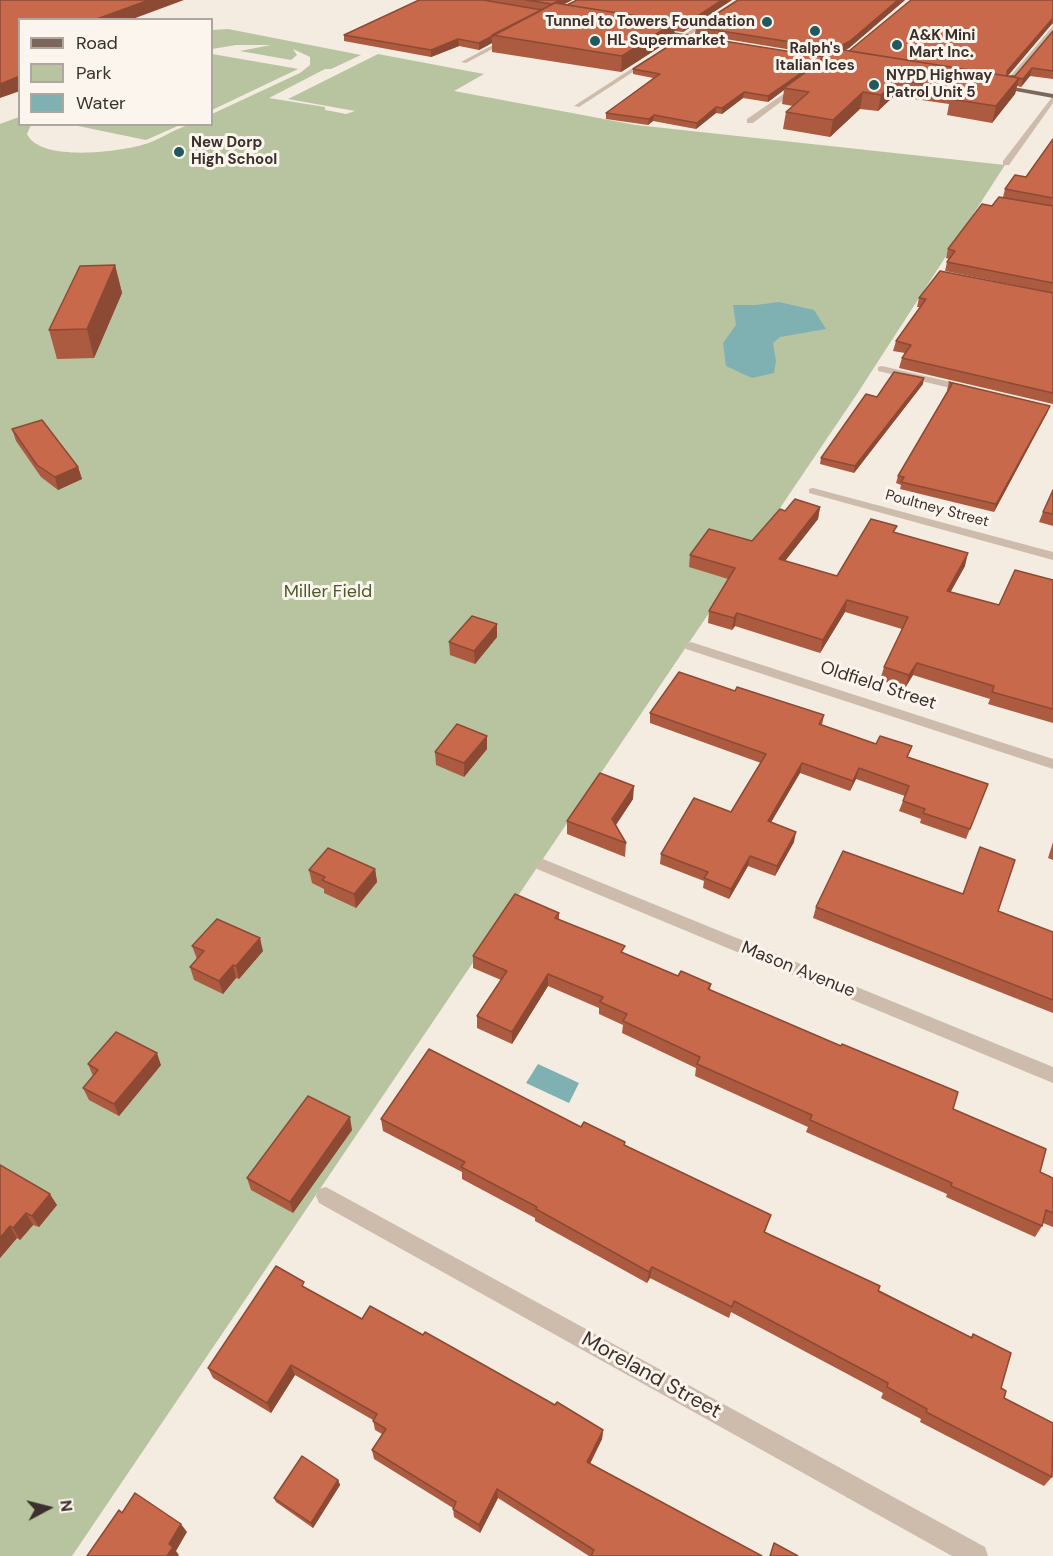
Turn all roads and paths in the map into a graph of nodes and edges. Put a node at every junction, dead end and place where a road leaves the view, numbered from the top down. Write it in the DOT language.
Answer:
graph roads {
  1 [pos="740,0"];
  2 [pos="1053,28"];
  3 [pos="695,31"];
  4 [pos="708,33"];
  5 [pos="517,34"];
  6 [pos="686,36"];
  7 [pos="711,40"];
  8 [pos="663,51"];
  9 [pos="653,57"];
  10 [pos="464,62"];
  11 [pos="808,79"];
  12 [pos="997,79"];
  13 [pos="1009,81"];
  14 [pos="988,85"];
  15 [pos="1053,88"];
  16 [pos="1053,97"];
  17 [pos="577,106"];
  18 [pos="750,121"];
  19 [pos="1006,162"];
  20 [pos="882,369"];
  21 [pos="984,393"];
  22 [pos="813,491"];
  23 [pos="1053,556"];
  24 [pos="691,645"];
  25 [pos="1053,764"];
  26 [pos="543,865"];
  27 [pos="1053,1075"];
  28 [pos="326,1196"];
  29 [pos="976,1556"];
  1 -- 3 [label="street"];
  2 -- 13 [label="street"];
  3 -- 4 [label="main road"];
  3 -- 6 [label="street"];
  3 -- 6 [label="main road"];
  5 -- 10 [label="street"];
  6 -- 7 [label="main road"];
  6 -- 8 [label="street"];
  9 -- 17 [label="street"];
  11 -- 18 [label="street"];
  12 -- 13 [label="main road"];
  13 -- 15 [label="main road"];
  14 -- 16 [label="main road"];
  16 -- 19 [label="street"];
  20 -- 21 [label="street"];
  22 -- 23 [label="street, Poultney Street"];
  24 -- 25 [label="street, Oldfield Street"];
  26 -- 27 [label="street, Mason Avenue"];
  28 -- 29 [label="street, Moreland Street"];
}
